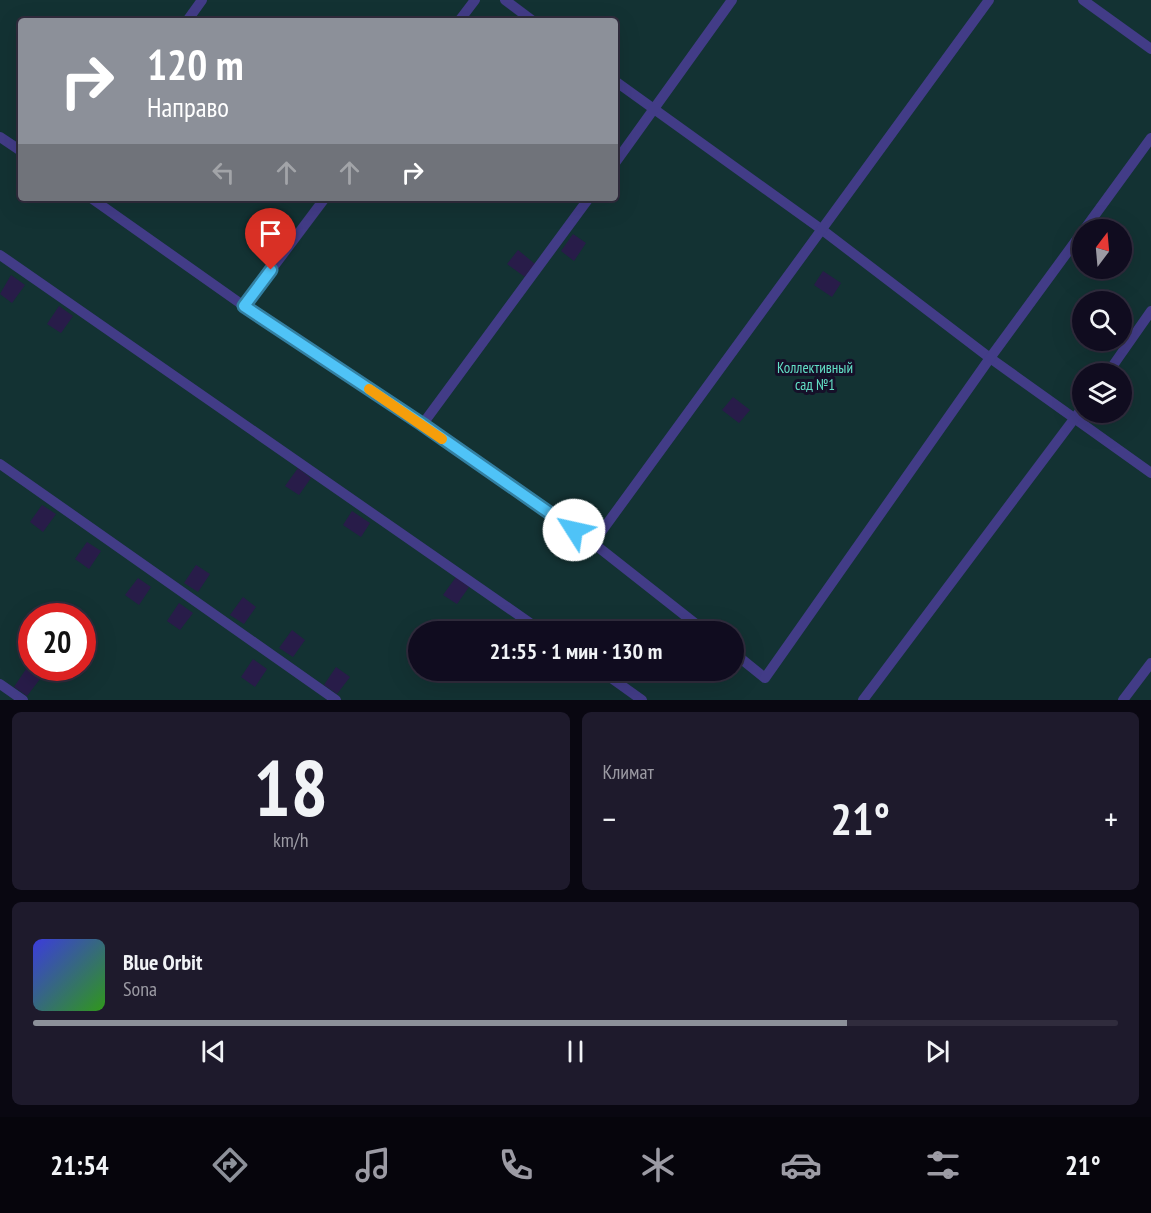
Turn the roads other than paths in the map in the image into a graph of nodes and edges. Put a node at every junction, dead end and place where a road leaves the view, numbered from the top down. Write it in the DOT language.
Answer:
graph roads {
  1 [pos="202,0"];
  2 [pos="475,0"];
  3 [pos="505,0"];
  4 [pos="732,0"];
  5 [pos="988,0"];
  6 [pos="1083,0"];
  7 [pos="189,18"];
  8 [pos="461,18"];
  9 [pos="529,18"];
  10 [pos="1151,49"];
  11 [pos="618,83"];
  12 [pos="654,110"];
  13 [pos="0,137"];
  14 [pos="1151,138"];
  15 [pos="18,149"];
  16 [pos="618,159"];
  17 [pos="95,201"];
  18 [pos="323,201"];
  19 [pos="587,201"];
  20 [pos="1092,219"];
  21 [pos="821,229"];
  22 [pos="1072,246"];
  23 [pos="0,255"];
  24 [pos="244,306"];
  25 [pos="1151,310"];
  26 [pos="990,358"];
  27 [pos="1115,363"];
  28 [pos="1072,416"];
  29 [pos="1072,422"];
  30 [pos="1082,423"];
  31 [pos="422,424"];
  32 [pos="0,464"];
  33 [pos="1151,473"];
  34 [pos="593,543"];
  35 [pos="527,621"];
  36 [pos="692,621"];
  37 [pos="744,661"];
  38 [pos="1151,663"];
  39 [pos="615,681"];
  40 [pos="0,684"];
  41 [pos="22,700"];
  42 [pos="336,700"];
  43 [pos="642,700"];
  44 [pos="863,700"];
  45 [pos="1123,700"];
  1 -- 7 [label="lane"];
  2 -- 8 [label="lane"];
  3 -- 9 [label="lane"];
  4 -- 12 [label="lane"];
  5 -- 21 [label="lane"];
  6 -- 10 [label="lane"];
  11 -- 12 [label="lane"];
  12 -- 16 [label="lane"];
  12 -- 21 [label="lane"];
  13 -- 15 [label="lane"];
  14 -- 20 [label="lane"];
  17 -- 24 [label="lane"];
  18 -- 24 [label="lane"];
  19 -- 31 [label="lane"];
  21 -- 26 [label="lane"];
  21 -- 34 [label="lane"];
  22 -- 26 [label="lane"];
  23 -- 35 [label="lane"];
  24 -- 31 [label="lane"];
  25 -- 27 [label="lane"];
  26 -- 28 [label="lane"];
  26 -- 37 [label="lane"];
  29 -- 44 [label="lane"];
  30 -- 33 [label="lane"];
  31 -- 34 [label="lane"];
  32 -- 42 [label="lane"];
  34 -- 36 [label="lane"];
  38 -- 45 [label="lane"];
  39 -- 43 [label="lane"];
  40 -- 41 [label="lane"];
}
